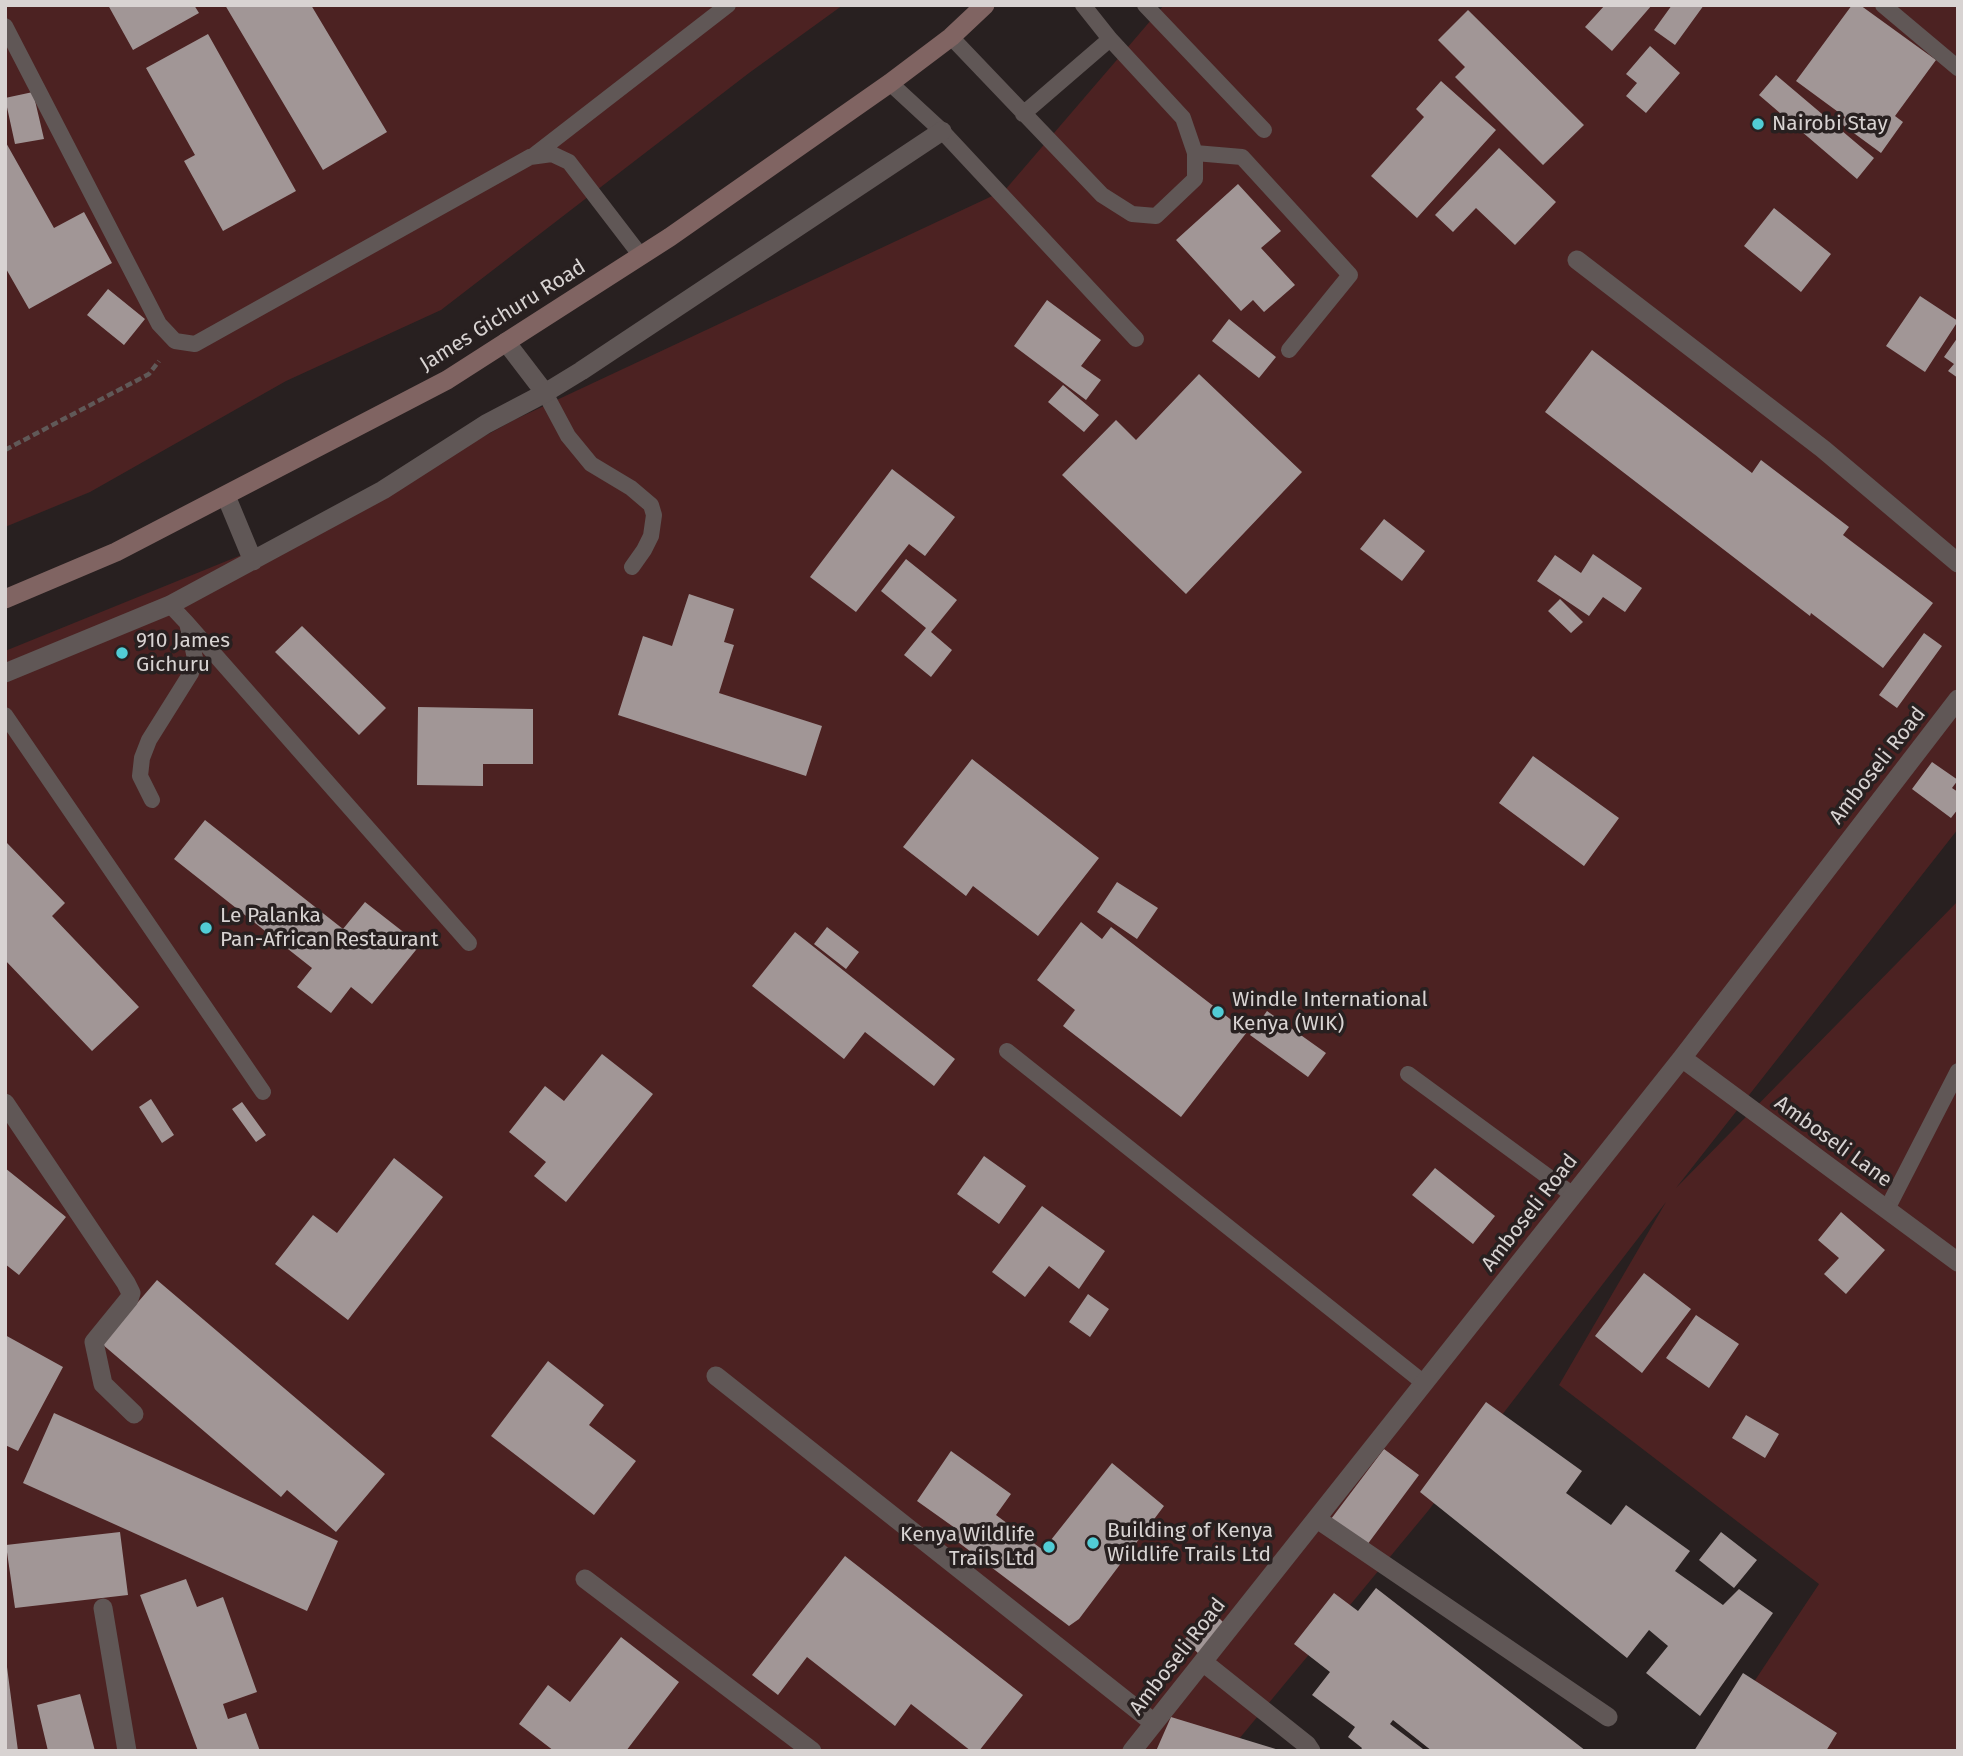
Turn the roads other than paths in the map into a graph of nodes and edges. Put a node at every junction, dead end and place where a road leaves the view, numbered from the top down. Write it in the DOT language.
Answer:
graph roads {
  1 [pos="728,5"];
  2 [pos="985,5"];
  3 [pos="1083,5"];
  4 [pos="1146,5"];
  5 [pos="1883,5"];
  6 [pos="5,26"];
  7 [pos="951,37"];
  8 [pos="1110,39"];
  9 [pos="1958,68"];
  10 [pos="890,83"];
  11 [pos="1023,114"];
  12 [pos="1264,130"];
  13 [pos="942,131"];
  14 [pos="1195,153"];
  15 [pos="530,158"];
  16 [pos="641,256"];
  17 [pos="1577,260"];
  18 [pos="1136,339"];
  19 [pos="506,342"];
  20 [pos="1289,350"];
  21 [pos="545,393"];
  22 [pos="226,496"];
  23 [pos="253,561"];
  24 [pos="1958,563"];
  25 [pos="632,567"];
  26 [pos="5,599"];
  27 [pos="170,605"];
  28 [pos="187,623"];
  29 [pos="5,673"];
  30 [pos="1958,699"];
  31 [pos="5,715"];
  32 [pos="152,800"];
  33 [pos="469,943"];
  34 [pos="1007,1051"];
  35 [pos="1682,1058"];
  36 [pos="1958,1071"];
  37 [pos="1408,1074"];
  38 [pos="263,1093"];
  39 [pos="5,1103"];
  40 [pos="1573,1195"];
  41 [pos="1887,1209"];
  42 [pos="1958,1262"];
  43 [pos="716,1376"];
  44 [pos="1424,1383"];
  45 [pos="134,1415"];
  46 [pos="1317,1519"];
  47 [pos="585,1579"];
  48 [pos="103,1608"];
  49 [pos="1203,1662"];
  50 [pos="1608,1717"];
  51 [pos="1154,1723"];
  52 [pos="127,1751"];
  53 [pos="812,1751"];
  54 [pos="1132,1751"];
  55 [pos="1311,1751"];
  1 -- 15 [label="lane"];
  2 -- 7 [label="main road, James Gichuru Road"];
  3 -- 8 [label="lane"];
  4 -- 12 [label="lane"];
  5 -- 9 [label="lane"];
  6 -- 15 [label="lane"];
  7 -- 10 [label="main road, James Gichuru Road"];
  7 -- 11 [label="lane"];
  8 -- 11 [label="lane"];
  8 -- 14 [label="lane"];
  10 -- 13 [label="lane"];
  10 -- 16 [label="main road, James Gichuru Road"];
  11 -- 14 [label="lane"];
  13 -- 18 [label="lane"];
  13 -- 21 [label="street"];
  14 -- 20 [label="lane"];
  15 -- 16 [label="lane"];
  16 -- 19 [label="main road, James Gichuru Road"];
  17 -- 24 [label="street"];
  19 -- 21 [label="street"];
  19 -- 22 [label="main road, James Gichuru Road"];
  21 -- 23 [label="street"];
  21 -- 25 [label="lane"];
  22 -- 23 [label="street"];
  22 -- 26 [label="main road, James Gichuru Road"];
  23 -- 27 [label="street"];
  27 -- 28 [label="lane"];
  27 -- 29 [label="street"];
  28 -- 32 [label="lane"];
  28 -- 33 [label="lane"];
  30 -- 35 [label="street, Amboseli Road"];
  31 -- 38 [label="lane"];
  34 -- 44 [label="lane"];
  35 -- 40 [label="street, Amboseli Road"];
  35 -- 41 [label="street, Amboseli Lane"];
  36 -- 41 [label="lane"];
  37 -- 40 [label="lane"];
  39 -- 45 [label="street"];
  40 -- 44 [label="street, Amboseli Road"];
  41 -- 42 [label="street, Amboseli Lane"];
  43 -- 51 [label="street"];
  44 -- 46 [label="street, Amboseli Road"];
  46 -- 49 [label="street, Amboseli Road"];
  46 -- 50 [label="street"];
  47 -- 53 [label="street"];
  48 -- 52 [label="street"];
  49 -- 51 [label="street, Amboseli Road"];
  49 -- 55 [label="street"];
  51 -- 54 [label="street, Amboseli Road"];
}
